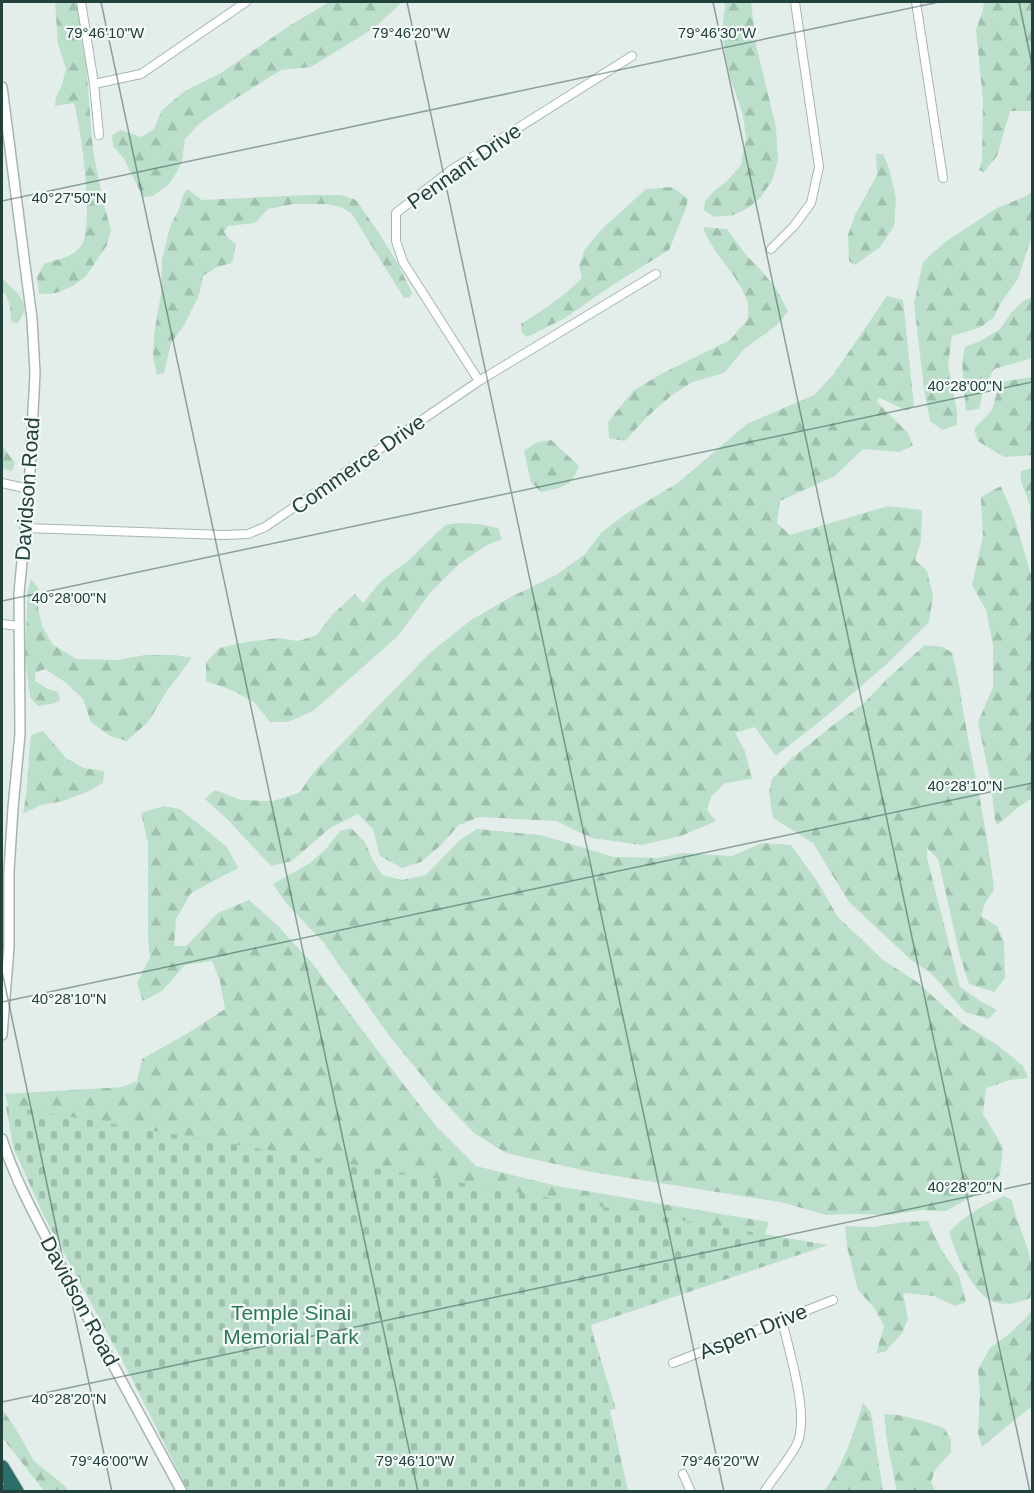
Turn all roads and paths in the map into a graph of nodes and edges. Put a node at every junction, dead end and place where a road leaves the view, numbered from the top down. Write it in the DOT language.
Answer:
graph roads {
  1 [pos="81,2"];
  2 [pos="246,2"];
  3 [pos="795,2"];
  4 [pos="916,2"];
  5 [pos="632,56"];
  6 [pos="94,84"];
  7 [pos="2,87"];
  8 [pos="99,135"];
  9 [pos="943,178"];
  10 [pos="771,249"];
  11 [pos="656,274"];
  12 [pos="479,381"];
  13 [pos="2,483"];
  14 [pos="29,489"];
  15 [pos="26,528"];
  16 [pos="2,624"];
  17 [pos="19,626"];
  18 [pos="2,1035"];
  19 [pos="2,1139"];
  20 [pos="833,1300"];
  21 [pos="782,1320"];
  22 [pos="673,1363"];
  23 [pos="2,1467"];
  24 [pos="683,1474"];
  25 [pos="17,1491"];
  26 [pos="182,1491"];
  27 [pos="691,1491"];
  28 [pos="764,1491"];
  1 -- 6 [label="street"];
  2 -- 6 [label="street"];
  3 -- 10 [label="street"];
  4 -- 9 [label="street"];
  5 -- 12 [label="street, Pennant Drive"];
  6 -- 8 [label="street"];
  7 -- 14 [label="street, Davidson Road"];
  11 -- 12 [label="street, Commerce Drive"];
  12 -- 15 [label="street, Commerce Drive"];
  13 -- 14 [label="street"];
  14 -- 15 [label="street, Davidson Road"];
  15 -- 17 [label="street, Davidson Road"];
  16 -- 17 [label="street"];
  17 -- 18 [label="street, Davidson Road"];
  19 -- 26 [label="street, Davidson Road"];
  20 -- 21 [label="street, Aspen Drive"];
  21 -- 22 [label="street, Aspen Drive"];
  21 -- 28 [label="street"];
  23 -- 25 [label="highway"];
  24 -- 27 [label="street"];
}
